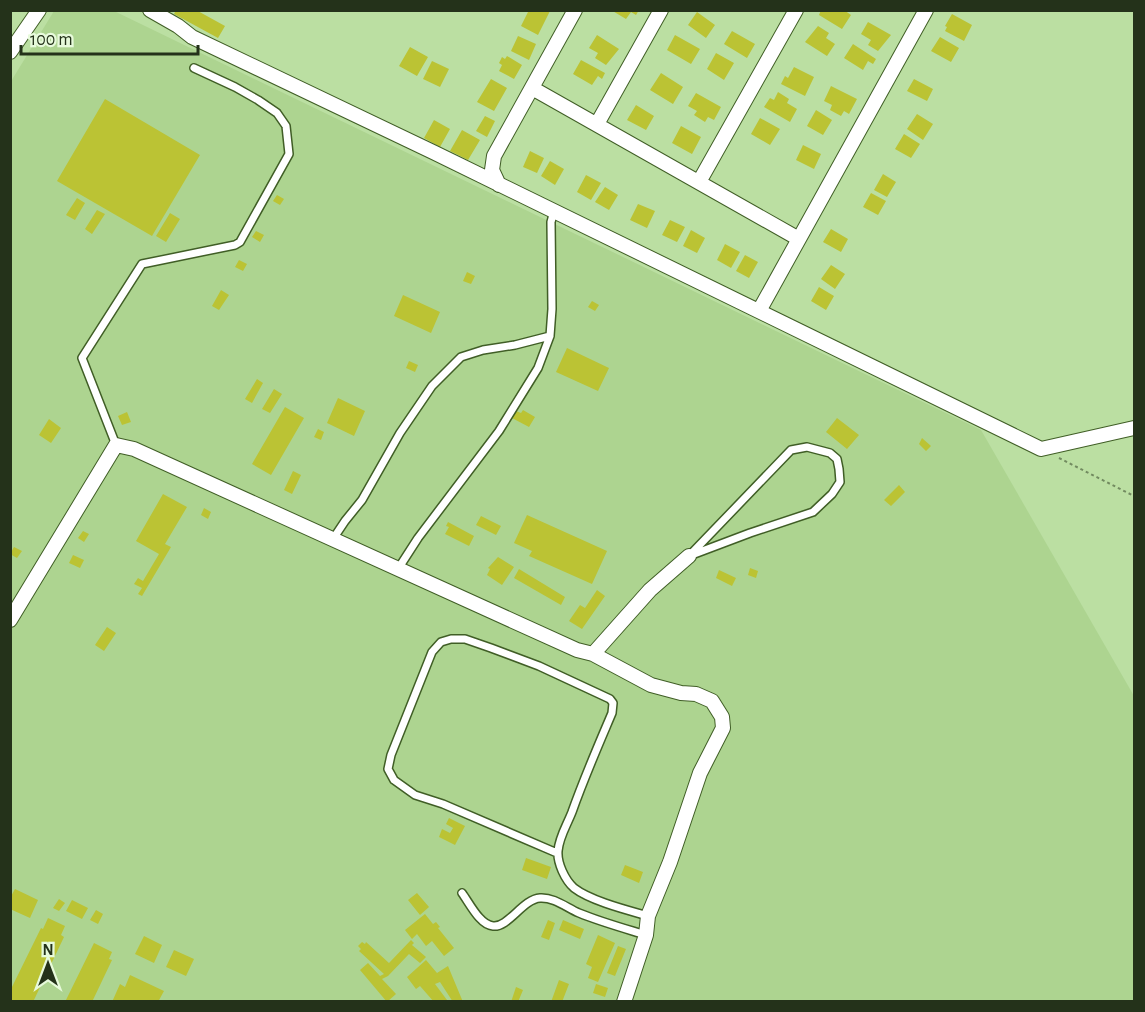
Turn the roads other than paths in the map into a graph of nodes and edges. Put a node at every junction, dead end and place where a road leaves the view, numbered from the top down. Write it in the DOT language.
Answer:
graph roads {
  1 [pos="39,10"];
  2 [pos="150,10"];
  3 [pos="575,10"];
  4 [pos="662,10"];
  5 [pos="796,10"];
  6 [pos="926,10"];
  7 [pos="10,52"];
  8 [pos="194,68"];
  9 [pos="532,88"];
  10 [pos="597,124"];
  11 [pos="699,183"];
  12 [pos="499,185"];
  13 [pos="554,212"];
  14 [pos="799,239"];
  15 [pos="759,312"];
  16 [pos="550,336"];
  17 [pos="1134,428"];
  18 [pos="116,445"];
  19 [pos="332,540"];
  20 [pos="688,556"];
  21 [pos="399,569"];
  22 [pos="10,620"];
  23 [pos="593,654"];
  24 [pos="557,853"];
  25 [pos="462,893"];
  26 [pos="648,916"];
  27 [pos="646,935"];
  28 [pos="624,1002"];
  1 -- 7 [label="street"];
  2 -- 12 [label="street"];
  3 -- 9 [label="street"];
  4 -- 10 [label="street"];
  5 -- 11 [label="street"];
  6 -- 14 [label="street"];
  8 -- 18 [label="lane"];
  9 -- 10 [label="street"];
  9 -- 12 [label="street"];
  10 -- 11 [label="street"];
  11 -- 14 [label="street"];
  12 -- 13 [label="street"];
  13 -- 15 [label="street"];
  13 -- 16 [label="lane"];
  14 -- 15 [label="street"];
  15 -- 17 [label="street"];
  16 -- 19 [label="lane"];
  16 -- 21 [label="lane"];
  18 -- 19 [label="street"];
  18 -- 22 [label="street"];
  19 -- 21 [label="street"];
  20 -- 20 [label="lane"];
  20 -- 23 [label="street"];
  21 -- 23 [label="street"];
  23 -- 26 [label="street"];
  24 -- 24 [label="lane"];
  24 -- 26 [label="lane"];
  25 -- 27 [label="lane"];
  26 -- 27 [label="street"];
  27 -- 28 [label="street"];
}
